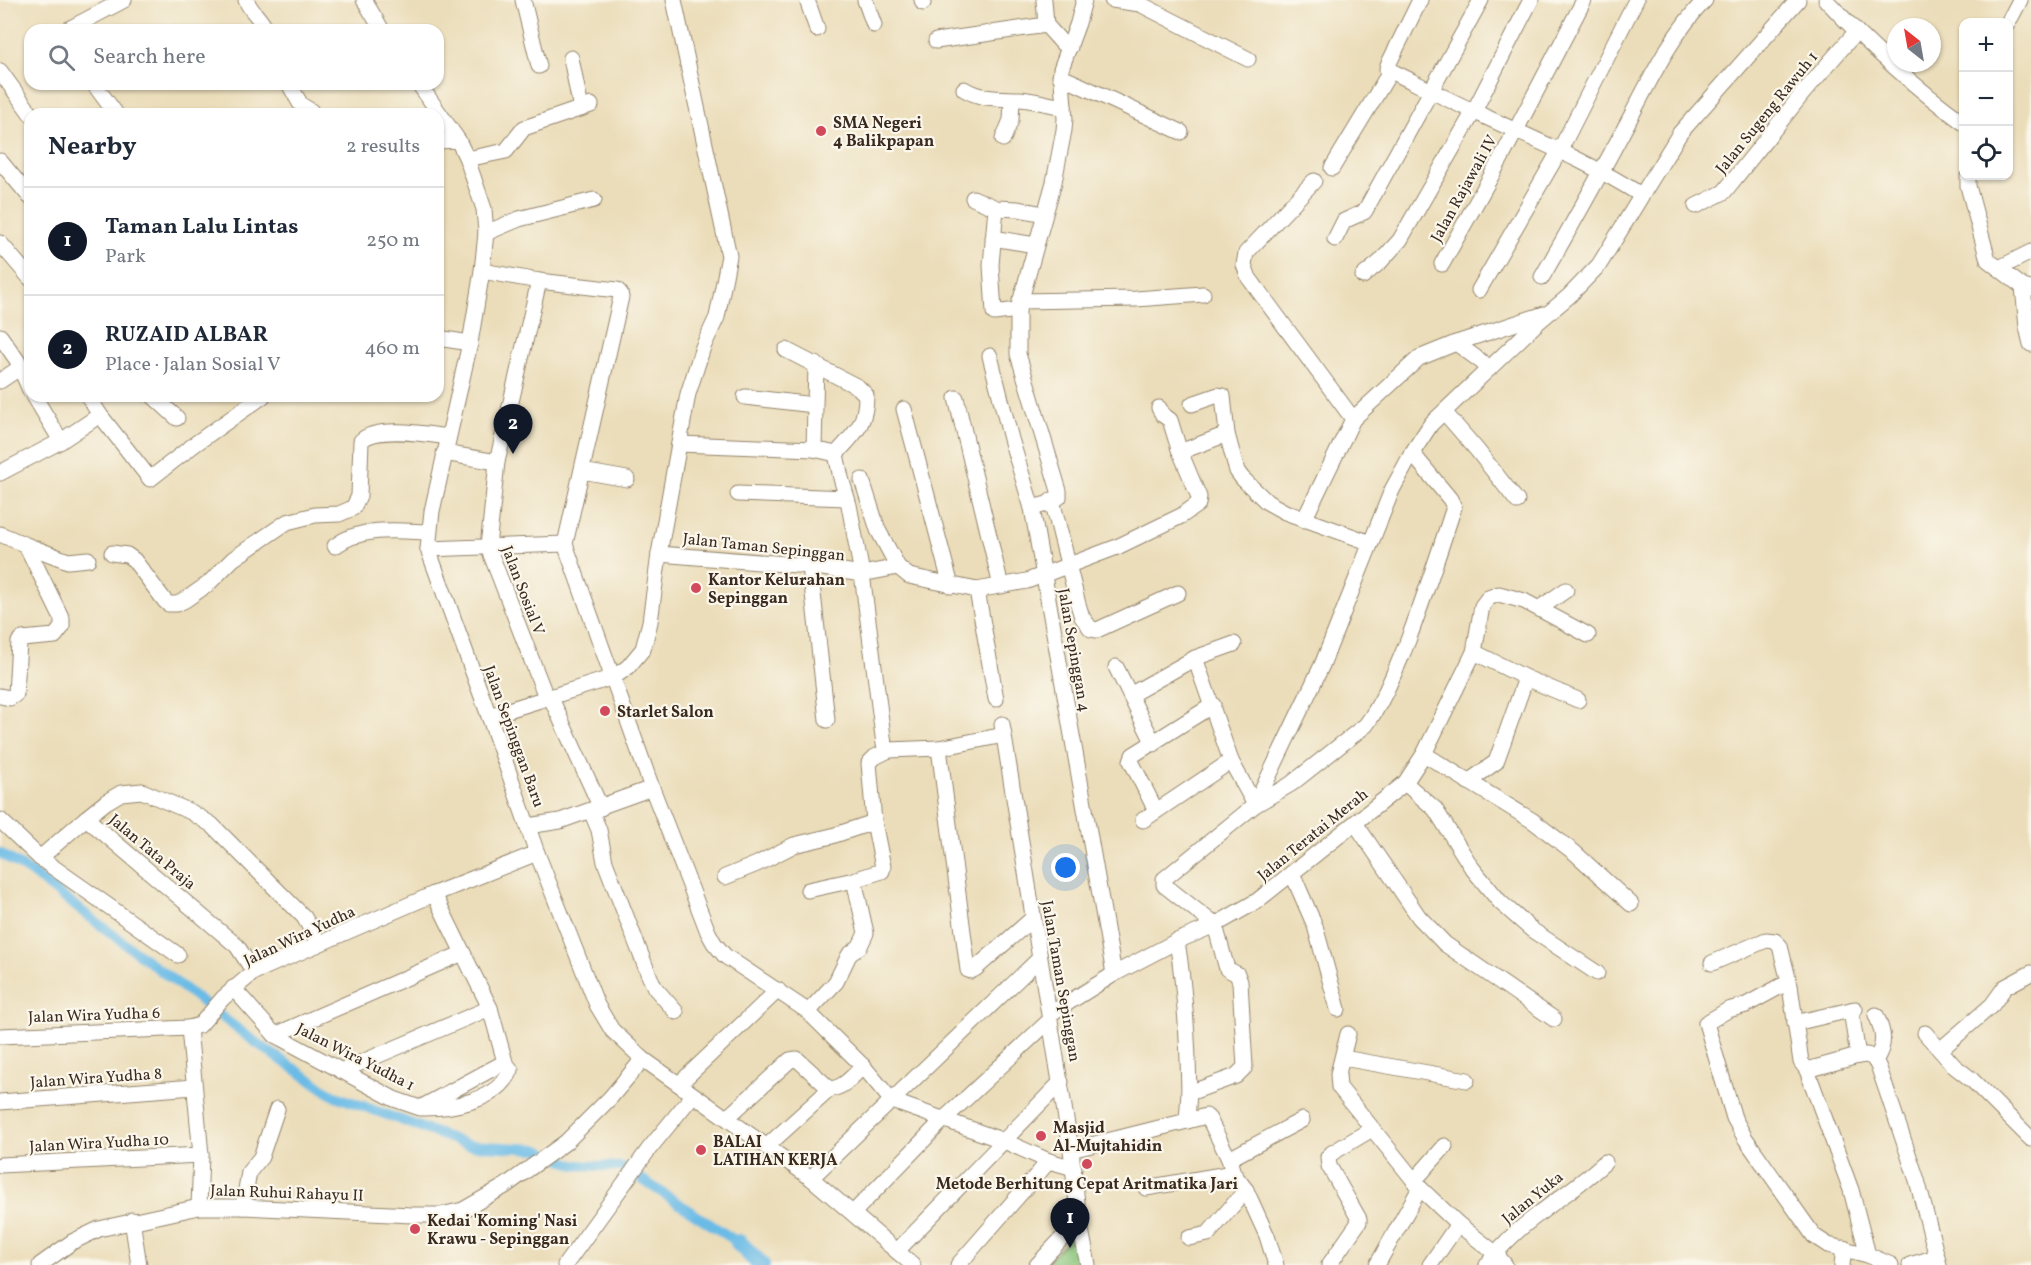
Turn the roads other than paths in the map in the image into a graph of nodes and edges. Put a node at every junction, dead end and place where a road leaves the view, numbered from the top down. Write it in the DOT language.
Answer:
graph roads {
  1 [pos="124,0"];
  2 [pos="246,0"];
  3 [pos="364,0"];
  4 [pos="523,0"];
  5 [pos="674,0"];
  6 [pos="807,0"];
  7 [pos="865,0"];
  8 [pos="1044,0"];
  9 [pos="1084,0"];
  10 [pos="1112,0"];
  11 [pos="1420,0"];
  12 [pos="1480,0"];
  13 [pos="1531,0"];
  14 [pos="1584,0"];
  15 [pos="1636,0"];
  16 [pos="1798,0"];
  17 [pos="1826,0"];
  18 [pos="2020,0"];
  19 [pos="1696,3"];
  20 [pos="2011,18"];
  21 [pos="78,24"];
  22 [pos="263,24"];
  23 [pos="378,24"];
  24 [pos="874,25"];
  25 [pos="1047,26"];
  26 [pos="818,28"];
  27 [pos="1856,32"];
  28 [pos="936,41"];
  29 [pos="1066,45"];
  30 [pos="571,58"];
  31 [pos="1248,59"];
  32 [pos="539,66"];
  33 [pos="1387,69"];
  34 [pos="0,71"];
  35 [pos="1060,76"];
  36 [pos="964,89"];
  37 [pos="98,90"];
  38 [pos="293,90"];
  39 [pos="423,90"];
  40 [pos="1432,91"];
  41 [pos="1016,99"];
  42 [pos="1064,107"];
  43 [pos="27,108"];
  44 [pos="112,108"];
  45 [pos="306,108"];
  46 [pos="436,108"];
  47 [pos="1473,111"];
  48 [pos="1959,119"];
  49 [pos="444,120"];
  50 [pos="1515,130"];
  51 [pos="1181,132"];
  52 [pos="1003,139"];
  53 [pos="458,140"];
  54 [pos="444,141"];
  55 [pos="1560,150"];
  56 [pos="467,159"];
  57 [pos="0,161"];
  58 [pos="1332,168"];
  59 [pos="1600,171"];
  60 [pos="1968,180"];
  61 [pos="1314,181"];
  62 [pos="24,190"];
  63 [pos="1641,195"];
  64 [pos="973,198"];
  65 [pos="594,200"];
  66 [pos="1696,206"];
  67 [pos="996,208"];
  68 [pos="1044,214"];
  69 [pos="486,233"];
  70 [pos="993,238"];
  71 [pos="1335,239"];
  72 [pos="0,243"];
  73 [pos="1035,245"];
  74 [pos="2031,252"];
  75 [pos="1442,264"];
  76 [pos="1999,268"];
  77 [pos="24,271"];
  78 [pos="482,271"];
  79 [pos="1363,276"];
  80 [pos="1542,277"];
  81 [pos="539,282"];
  82 [pos="2027,288"];
  83 [pos="1479,290"];
  84 [pos="1203,294"];
  85 [pos="1019,306"];
  86 [pos="1549,313"];
  87 [pos="0,336"];
  88 [pos="444,339"];
  89 [pos="470,343"];
  90 [pos="1456,343"];
  91 [pos="2031,344"];
  92 [pos="786,350"];
  93 [pos="990,356"];
  94 [pos="816,364"];
  95 [pos="21,367"];
  96 [pos="1490,368"];
  97 [pos="24,375"];
  98 [pos="0,381"];
  99 [pos="745,397"];
  100 [pos="956,398"];
  101 [pos="38,402"];
  102 [pos="92,402"];
  103 [pos="160,402"];
  104 [pos="254,402"];
  105 [pos="1192,404"];
  106 [pos="814,405"];
  107 [pos="1159,408"];
  108 [pos="904,409"];
  109 [pos="1445,413"];
  110 [pos="100,415"];
  111 [pos="177,418"];
  112 [pos="1353,419"];
  113 [pos="1227,434"];
  114 [pos="447,437"];
  115 [pos="61,441"];
  116 [pos="679,444"];
  117 [pos="814,449"];
  118 [pos="1179,449"];
  119 [pos="444,453"];
  120 [pos="1412,453"];
  121 [pos="836,454"];
  122 [pos="497,462"];
  123 [pos="582,471"];
  124 [pos="0,473"];
  125 [pos="627,479"];
  126 [pos="862,480"];
  127 [pos="738,494"];
  128 [pos="847,498"];
  129 [pos="1052,500"];
  130 [pos="1517,501"];
  131 [pos="1032,508"];
  132 [pos="1304,520"];
  133 [pos="429,532"];
  134 [pos="0,534"];
  135 [pos="1371,543"];
  136 [pos="565,544"];
  137 [pos="26,545"];
  138 [pos="334,546"];
  139 [pos="488,547"];
  140 [pos="428,549"];
  141 [pos="112,553"];
  142 [pos="659,554"];
  143 [pos="88,559"];
  144 [pos="810,566"];
  145 [pos="1070,566"];
  146 [pos="896,567"];
  147 [pos="868,573"];
  148 [pos="1043,575"];
  149 [pos="951,586"];
  150 [pos="1001,586"];
  151 [pos="977,590"];
  152 [pos="1566,590"];
  153 [pos="1178,593"];
  154 [pos="1539,608"];
  155 [pos="1588,635"];
  156 [pos="1234,644"];
  157 [pos="1474,652"];
  158 [pos="1195,658"];
  159 [pos="1116,667"];
  160 [pos="614,677"];
  161 [pos="1526,678"];
  162 [pos="1130,695"];
  163 [pos="0,696"];
  164 [pos="548,696"];
  165 [pos="996,699"];
  166 [pos="1578,700"];
  167 [pos="1213,705"];
  168 [pos="489,716"];
  169 [pos="827,720"];
  170 [pos="1154,744"];
  171 [pos="939,748"];
  172 [pos="889,750"];
  173 [pos="1424,754"];
  174 [pos="1231,761"];
  175 [pos="1468,782"];
  176 [pos="1405,783"];
  177 [pos="652,788"];
  178 [pos="1255,805"];
  179 [pos="596,809"];
  180 [pos="86,818"];
  181 [pos="0,820"];
  182 [pos="874,822"];
  183 [pos="1356,823"];
  184 [pos="528,826"];
  185 [pos="537,853"];
  186 [pos="40,858"];
  187 [pos="1292,873"];
  188 [pos="725,877"];
  189 [pos="854,880"];
  190 [pos="808,890"];
  191 [pos="434,894"];
  192 [pos="1631,904"];
  193 [pos="1032,919"];
  194 [pos="1215,925"];
  195 [pos="1177,941"];
  196 [pos="319,943"];
  197 [pos="463,953"];
  198 [pos="178,955"];
  199 [pos="1040,959"];
  200 [pos="1712,963"];
  201 [pos="254,972"];
  202 [pos="1596,973"];
  203 [pos="2031,973"];
  204 [pos="1114,974"];
  205 [pos="1790,986"];
  206 [pos="778,990"];
  207 [pos="228,994"];
  208 [pos="490,1008"];
  209 [pos="1338,1009"];
  210 [pos="676,1012"];
  211 [pos="808,1012"];
  212 [pos="1876,1015"];
  213 [pos="1050,1018"];
  214 [pos="1554,1018"];
  215 [pos="1795,1023"];
  216 [pos="195,1027"];
  217 [pos="1925,1033"];
  218 [pos="1348,1034"];
  219 [pos="0,1035"];
  220 [pos="275,1035"];
  221 [pos="1940,1050"];
  222 [pos="1858,1056"];
  223 [pos="1343,1058"];
  224 [pos="642,1059"];
  225 [pos="1875,1061"];
  226 [pos="863,1066"];
  227 [pos="1807,1070"];
  228 [pos="341,1071"];
  229 [pos="1467,1080"];
  230 [pos="1060,1082"];
  231 [pos="679,1084"];
  232 [pos="194,1087"];
  233 [pos="830,1089"];
  234 [pos="1189,1092"];
  235 [pos="693,1095"];
  236 [pos="892,1101"];
  237 [pos="0,1102"];
  238 [pos="277,1109"];
  239 [pos="728,1117"];
  240 [pos="944,1119"];
  241 [pos="1302,1120"];
  242 [pos="1187,1121"];
  243 [pos="1372,1129"];
  244 [pos="2031,1139"];
  245 [pos="1004,1141"];
  246 [pos="1444,1146"];
  247 [pos="766,1147"];
  248 [pos="1071,1149"];
  249 [pos="201,1155"];
  250 [pos="1049,1161"];
  251 [pos="1605,1162"];
  252 [pos="0,1165"];
  253 [pos="1231,1166"];
  254 [pos="1074,1168"];
  255 [pos="811,1178"];
  256 [pos="1417,1185"];
  257 [pos="1146,1188"];
  258 [pos="1246,1190"];
  259 [pos="199,1207"];
  260 [pos="243,1207"];
  261 [pos="852,1213"];
  262 [pos="132,1220"];
  263 [pos="1079,1220"];
  264 [pos="1458,1224"];
  265 [pos="1189,1238"];
  266 [pos="1844,1248"];
  267 [pos="897,1251"];
  268 [pos="1868,1256"];
  269 [pos="1496,1261"];
  270 [pos="1938,1261"];
  271 [pos="40,1265"];
  272 [pos="139,1265"];
  273 [pos="565,1265"];
  274 [pos="913,1265"];
  275 [pos="957,1265"];
  276 [pos="1037,1265"];
  277 [pos="1088,1265"];
  278 [pos="1276,1265"];
  279 [pos="1329,1265"];
  280 [pos="1377,1265"];
  281 [pos="1430,1265"];
  282 [pos="1842,1265"];
  283 [pos="1891,1265"];
  284 [pos="1910,1265"];
  1 -- 21 [label="street"];
  2 -- 22 [label="street"];
  3 -- 23 [label="street"];
  4 -- 32 [label="street"];
  5 -- 116 [label="street"];
  6 -- 26 [label="street"];
  7 -- 24 [label="street"];
  8 -- 25 [label="street"];
  9 -- 29 [label="street"];
  10 -- 31 [label="street"];
  11 -- 33 [label="street"];
  12 -- 40 [label="street"];
  13 -- 47 [label="street"];
  14 -- 50 [label="street, Jalan Rajawali IV"];
  15 -- 55 [label="street"];
  16 -- 63 [label="street"];
  17 -- 27 [label="street"];
  18 -- 20 [label="street"];
  19 -- 59 [label="street"];
  25 -- 28 [label="street"];
  25 -- 29 [label="street"];
  27 -- 48 [label="street"];
  27 -- 66 [label="street, Jalan Sugeng Rawuh 1"];
  29 -- 35 [label="street"];
  30 -- 56 [label="street"];
  33 -- 40 [label="street"];
  33 -- 58 [label="street"];
  34 -- 43 [label="street"];
  35 -- 42 [label="street"];
  35 -- 51 [label="street"];
  36 -- 41 [label="street"];
  37 -- 44 [label="street"];
  38 -- 45 [label="street"];
  39 -- 46 [label="street, Jalan Sepinggan Baru"];
  40 -- 47 [label="street"];
  40 -- 71 [label="street"];
  41 -- 42 [label="street"];
  41 -- 52 [label="street"];
  42 -- 68 [label="street"];
  47 -- 50 [label="street"];
  47 -- 79 [label="street"];
  49 -- 53 [label="street, Jalan Sepinggan Baru"];
  50 -- 55 [label="street"];
  50 -- 75 [label="street, Jalan Rajawali IV"];
  53 -- 54 [label="street"];
  53 -- 56 [label="street, Jalan Sepinggan Baru"];
  55 -- 59 [label="street"];
  55 -- 83 [label="street"];
  56 -- 69 [label="street, Jalan Sepinggan Baru"];
  57 -- 62 [label="street"];
  59 -- 63 [label="street"];
  59 -- 80 [label="street"];
  60 -- 76 [label="street"];
  61 -- 112 [label="street"];
  63 -- 86 [label="street"];
  64 -- 67 [label="street"];
  65 -- 69 [label="street"];
  67 -- 68 [label="street"];
  67 -- 70 [label="street"];
  68 -- 73 [label="street"];
  69 -- 78 [label="street, Jalan Sepinggan Baru"];
  70 -- 73 [label="street"];
  70 -- 85 [label="street"];
  72 -- 77 [label="street"];
  73 -- 85 [label="street"];
  74 -- 76 [label="street"];
  76 -- 82 [label="street"];
  78 -- 81 [label="street"];
  78 -- 89 [label="street, Jalan Sepinggan Baru"];
  81 -- 122 [label="street, Jalan Sosial V"];
  81 -- 123 [label="street"];
  82 -- 91 [label="street"];
  84 -- 85 [label="street"];
  85 -- 129 [label="street"];
  86 -- 90 [label="street"];
  86 -- 96 [label="street"];
  87 -- 95 [label="street"];
  88 -- 89 [label="street"];
  89 -- 114 [label="street, Jalan Sepinggan Baru"];
  90 -- 96 [label="street"];
  90 -- 112 [label="street"];
  92 -- 94 [label="street"];
  93 -- 131 [label="street, Jalan Sepinggan 4"];
  94 -- 106 [label="street"];
  94 -- 121 [label="street"];
  95 -- 97 [label="street"];
  95 -- 98 [label="street"];
  96 -- 109 [label="street"];
  99 -- 106 [label="street"];
  100 -- 150 [label="street"];
  101 -- 115 [label="street"];
  102 -- 110 [label="street"];
  103 -- 111 [label="street"];
  104 -- 110 [label="street"];
  105 -- 113 [label="street"];
  106 -- 117 [label="street"];
  107 -- 118 [label="street"];
  108 -- 149 [label="street"];
  109 -- 120 [label="street"];
  109 -- 130 [label="street"];
  110 -- 115 [label="street"];
  112 -- 132 [label="street"];
  113 -- 118 [label="street"];
  113 -- 132 [label="street"];
  114 -- 119 [label="street, Jalan Sepinggan Baru"];
  114 -- 141 [label="street"];
  115 -- 124 [label="street"];
  116 -- 117 [label="street"];
  116 -- 142 [label="street"];
  117 -- 121 [label="street"];
  118 -- 145 [label="street"];
  119 -- 122 [label="street"];
  119 -- 133 [label="street, Jalan Sepinggan Baru"];
  120 -- 135 [label="street"];
  120 -- 178 [label="street"];
  121 -- 128 [label="street"];
  122 -- 139 [label="street, Jalan Sosial V"];
  123 -- 125 [label="street"];
  123 -- 136 [label="street"];
  126 -- 146 [label="street"];
  127 -- 128 [label="street"];
  128 -- 147 [label="street"];
  129 -- 131 [label="street"];
  129 -- 145 [label="street"];
  131 -- 148 [label="street, Jalan Sepinggan 4"];
  132 -- 135 [label="street"];
  133 -- 138 [label="street"];
  133 -- 140 [label="street, Jalan Sepinggan Baru"];
  134 -- 137 [label="street"];
  135 -- 178 [label="street"];
  136 -- 139 [label="street"];
  136 -- 160 [label="street"];
  137 -- 143 [label="street"];
  137 -- 163 [label="street"];
  139 -- 140 [label="street"];
  139 -- 164 [label="street, Jalan Sosial V"];
  140 -- 168 [label="street, Jalan Sepinggan Baru"];
  142 -- 144 [label="street, Jalan Taman Sepinggan"];
  142 -- 160 [label="street"];
  144 -- 147 [label="street, Jalan Taman Sepinggan"];
  144 -- 169 [label="street"];
  145 -- 148 [label="street"];
  145 -- 153 [label="street"];
  146 -- 147 [label="street"];
  146 -- 149 [label="street"];
  147 -- 172 [label="street, Jalan Taman Sepinggan"];
  148 -- 150 [label="street"];
  148 -- 204 [label="street, Jalan Sepinggan 4"];
  149 -- 151 [label="street"];
  150 -- 151 [label="street"];
  151 -- 165 [label="street"];
  152 -- 154 [label="street"];
  154 -- 155 [label="street"];
  154 -- 157 [label="street, Jalan Teratai Merah"];
  156 -- 158 [label="street"];
  157 -- 161 [label="street"];
  157 -- 173 [label="street, Jalan Teratai Merah"];
  158 -- 162 [label="street"];
  158 -- 167 [label="street"];
  159 -- 162 [label="street"];
  160 -- 164 [label="street"];
  160 -- 177 [label="street"];
  161 -- 166 [label="street"];
  161 -- 175 [label="street"];
  162 -- 170 [label="street"];
  164 -- 168 [label="street"];
  164 -- 179 [label="street, Jalan Sosial V"];
  167 -- 170 [label="street"];
  167 -- 174 [label="street"];
  168 -- 184 [label="street, Jalan Sepinggan Baru"];
  170 -- 174 [label="street"];
  171 -- 172 [label="street, Jalan Taman Sepinggan"];
  171 -- 193 [label="street, Jalan Taman Sepinggan"];
  171 -- 193 [label="street"];
  172 -- 182 [label="street"];
  173 -- 175 [label="street"];
  173 -- 176 [label="street, Jalan Teratai Merah"];
  174 -- 178 [label="street"];
  175 -- 192 [label="street"];
  176 -- 183 [label="street, Jalan Teratai Merah"];
  176 -- 202 [label="street"];
  177 -- 179 [label="street"];
  177 -- 206 [label="street"];
  178 -- 194 [label="street"];
  179 -- 184 [label="street"];
  179 -- 210 [label="street, Jalan Sosial V"];
  180 -- 186 [label="street, Jalan Tata Praja"];
  180 -- 196 [label="street"];
  180 -- 201 [label="street, Jalan Tata Praja"];
  181 -- 186 [label="street"];
  182 -- 188 [label="street"];
  182 -- 189 [label="street"];
  183 -- 187 [label="street, Jalan Teratai Merah"];
  183 -- 214 [label="street"];
  184 -- 185 [label="street, Jalan Sepinggan Baru"];
  185 -- 191 [label="street, Jalan Wira Yudha"];
  185 -- 224 [label="street, Jalan Sepinggan Baru"];
  186 -- 198 [label="street"];
  187 -- 194 [label="street, Jalan Teratai Merah"];
  187 -- 209 [label="street"];
  189 -- 190 [label="street"];
  189 -- 211 [label="street"];
  191 -- 196 [label="street, Jalan Wira Yudha"];
  191 -- 197 [label="street, Jalan Wira Yudha 1"];
  193 -- 199 [label="street, Jalan Taman Sepinggan"];
  194 -- 195 [label="street, Jalan Teratai Merah"];
  194 -- 234 [label="street"];
  195 -- 204 [label="street, Jalan Teratai Merah"];
  195 -- 234 [label="street"];
  196 -- 201 [label="street, Jalan Wira Yudha"];
  197 -- 208 [label="street, Jalan Wira Yudha 1"];
  197 -- 220 [label="street"];
  199 -- 213 [label="street, Jalan Taman Sepinggan"];
  199 -- 236 [label="street"];
  200 -- 205 [label="street"];
  201 -- 207 [label="street, Jalan Wira Yudha"];
  203 -- 221 [label="street"];
  204 -- 213 [label="street, Jalan Teratai Merah"];
  205 -- 215 [label="street"];
  205 -- 266 [label="street"];
  206 -- 211 [label="street"];
  206 -- 231 [label="street"];
  207 -- 216 [label="street, Jalan Wira Yudha"];
  207 -- 220 [label="street, Jalan Wira Yudha 1"];
  208 -- 228 [label="street"];
  208 -- 228 [label="street, Jalan Wira Yudha 1"];
  211 -- 226 [label="street"];
  212 -- 225 [label="street"];
  213 -- 230 [label="street, Jalan Taman Sepinggan"];
  213 -- 240 [label="street, Jalan Teratai Merah"];
  215 -- 222 [label="street"];
  215 -- 227 [label="street"];
  216 -- 219 [label="street, Jalan Wira Yudha 6"];
  216 -- 232 [label="street"];
  217 -- 221 [label="street"];
  218 -- 223 [label="street"];
  220 -- 228 [label="street, Jalan Wira Yudha 1"];
  221 -- 244 [label="street"];
  222 -- 225 [label="street"];
  222 -- 227 [label="street"];
  223 -- 229 [label="street"];
  223 -- 243 [label="street"];
  224 -- 231 [label="street, Jalan Sepinggan Baru"];
  224 -- 260 [label="street, Jalan Ruhui Rahayu II"];
  225 -- 270 [label="street"];
  226 -- 233 [label="street"];
  226 -- 236 [label="street"];
  227 -- 268 [label="street"];
  230 -- 245 [label="street"];
  230 -- 248 [label="street, Jalan Taman Sepinggan"];
  231 -- 235 [label="street, Jalan Sepinggan Baru"];
  232 -- 237 [label="street, Jalan Wira Yudha 8"];
  232 -- 249 [label="street"];
  233 -- 239 [label="street"];
  233 -- 247 [label="street"];
  234 -- 242 [label="street"];
  235 -- 239 [label="street, Jalan Sepinggan Baru"];
  235 -- 273 [label="street"];
  236 -- 240 [label="street"];
  236 -- 255 [label="street"];
  238 -- 260 [label="street"];
  239 -- 247 [label="street, Jalan Sepinggan Baru"];
  240 -- 245 [label="street"];
  240 -- 261 [label="street, Jalan Teratai Merah"];
  241 -- 253 [label="street"];
  242 -- 248 [label="street"];
  242 -- 253 [label="street"];
  243 -- 256 [label="street"];
  243 -- 279 [label="street"];
  245 -- 250 [label="street"];
  245 -- 267 [label="street"];
  246 -- 256 [label="street"];
  247 -- 255 [label="street, Jalan Sepinggan Baru"];
  248 -- 254 [label="street, Jalan Taman Sepinggan"];
  249 -- 252 [label="street, Jalan Wira Yudha 10"];
  249 -- 259 [label="street"];
  250 -- 254 [label="street"];
  250 -- 275 [label="street"];
  251 -- 269 [label="street, Jalan Yuka"];
  253 -- 257 [label="street"];
  253 -- 258 [label="street"];
  254 -- 263 [label="street, Jalan Taman Sepinggan"];
  255 -- 261 [label="street, Jalan Sepinggan Baru"];
  256 -- 264 [label="street"];
  256 -- 280 [label="street"];
  258 -- 265 [label="street"];
  258 -- 278 [label="street"];
  259 -- 260 [label="street, Jalan Ruhui Rahayu II"];
  259 -- 262 [label="street, Jalan Ruhui Rahayu II"];
  261 -- 267 [label="street, Jalan Sepinggan Baru"];
  262 -- 271 [label="street, Jalan Ruhui Rahayu II"];
  262 -- 272 [label="street"];
  263 -- 276 [label="street"];
  263 -- 277 [label="street, Jalan Taman Sepinggan"];
  264 -- 269 [label="street"];
  264 -- 281 [label="street"];
  266 -- 268 [label="street"];
  266 -- 282 [label="street"];
  267 -- 274 [label="street, Jalan Sepinggan Baru"];
  268 -- 283 [label="street"];
  270 -- 284 [label="street"];
}
